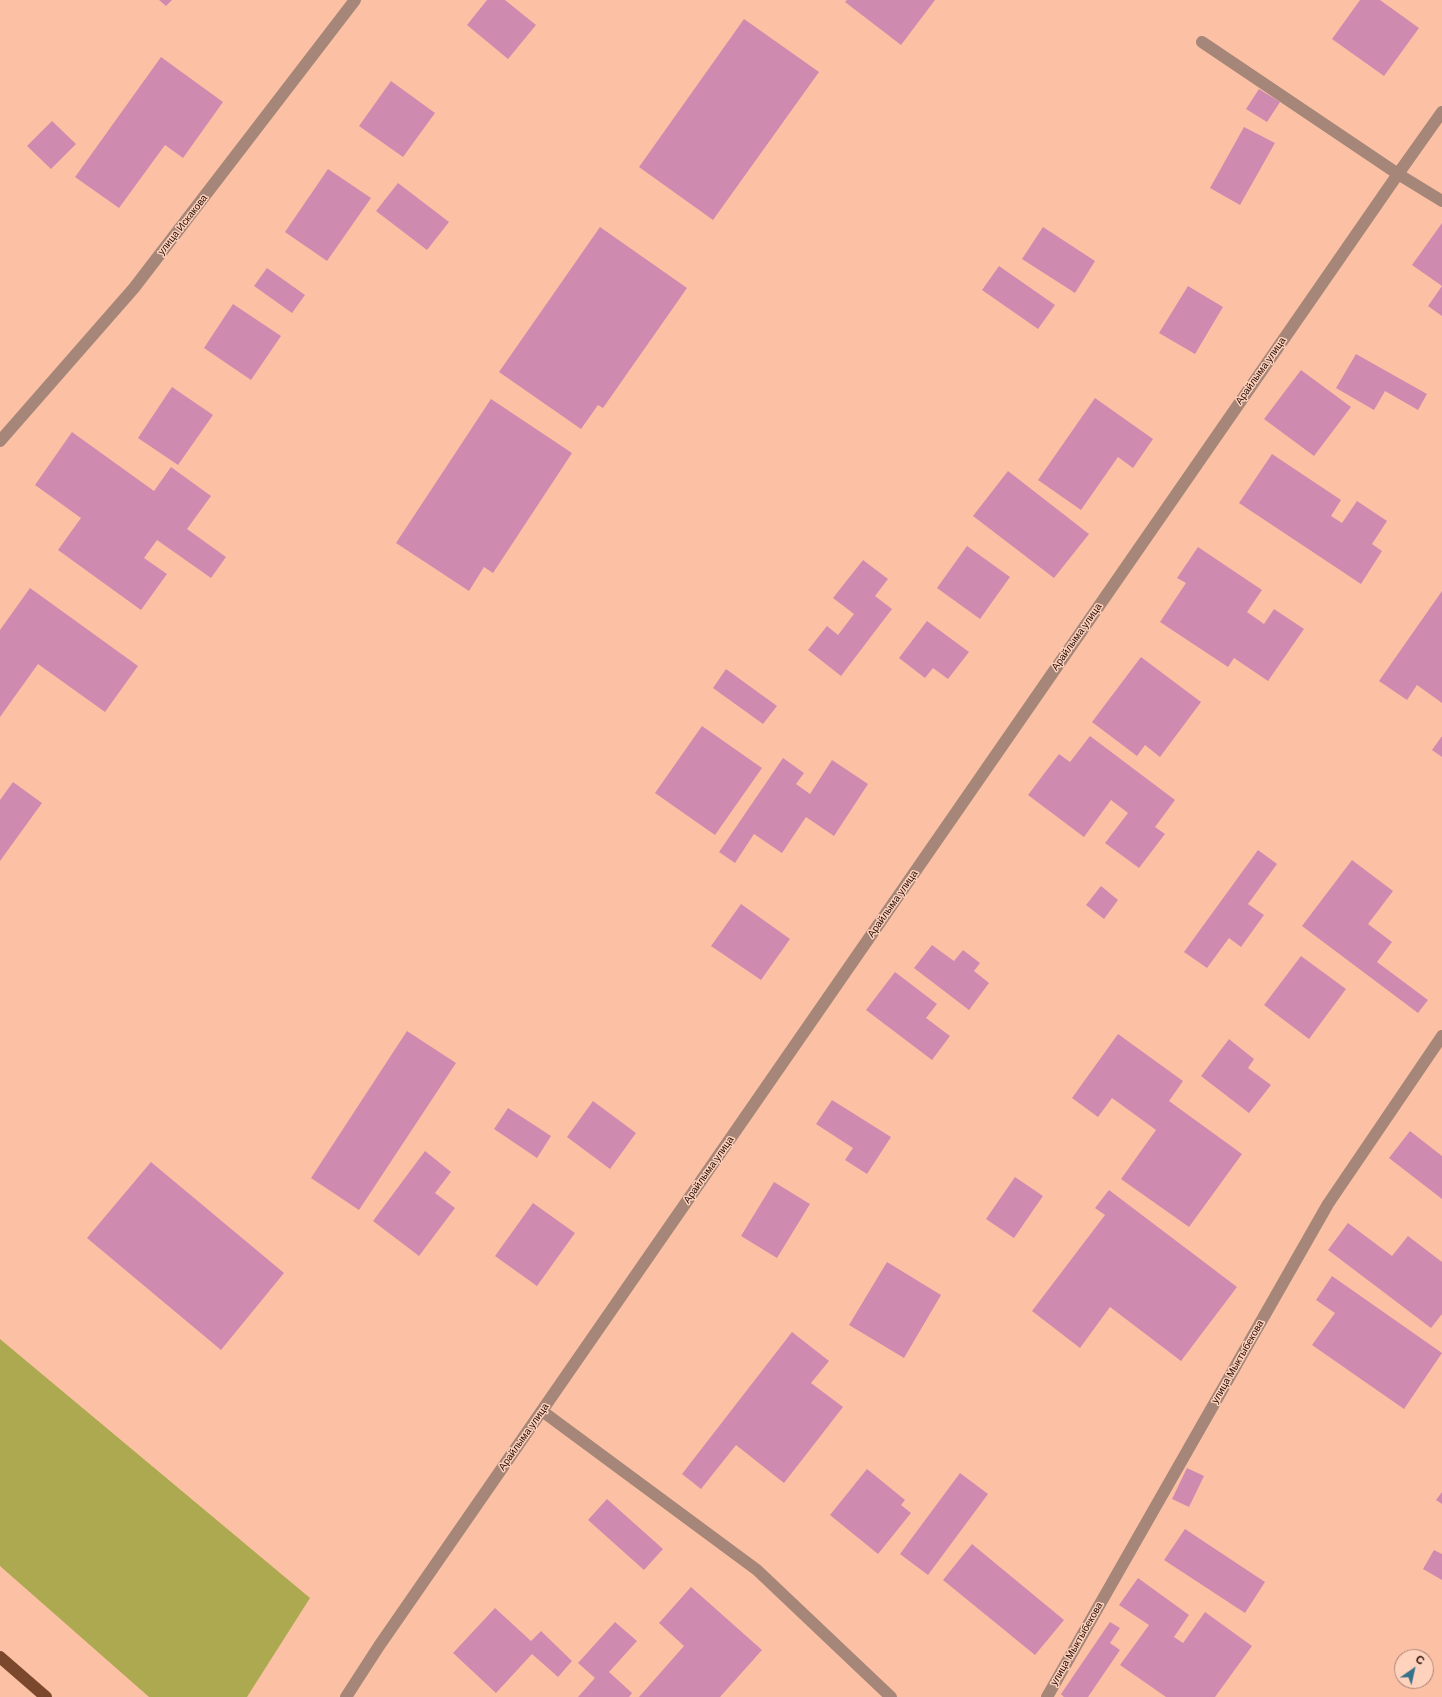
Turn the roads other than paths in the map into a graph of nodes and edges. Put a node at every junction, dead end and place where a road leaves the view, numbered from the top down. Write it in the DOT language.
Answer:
graph roads {
  1 [pos="355,0"];
  2 [pos="1202,42"];
  3 [pos="1442,112"];
  4 [pos="1398,174"];
  5 [pos="1442,201"];
  6 [pos="0,441"];
  7 [pos="1442,1036"];
  8 [pos="542,1411"];
  9 [pos="0,1657"];
  10 [pos="46,1697"];
  11 [pos="346,1697"];
  12 [pos="891,1697"];
  13 [pos="1047,1697"];
  1 -- 6 [label="street, улица Искакова"];
  2 -- 4 [label="street"];
  3 -- 4 [label="street, Арайлыма улица"];
  4 -- 5 [label="street"];
  4 -- 8 [label="street, Арайлыма улица"];
  7 -- 13 [label="street, улица Мыктыбекова"];
  8 -- 11 [label="street, Арайлыма улица"];
  8 -- 12 [label="street"];
  9 -- 10 [label="main road"];
}
